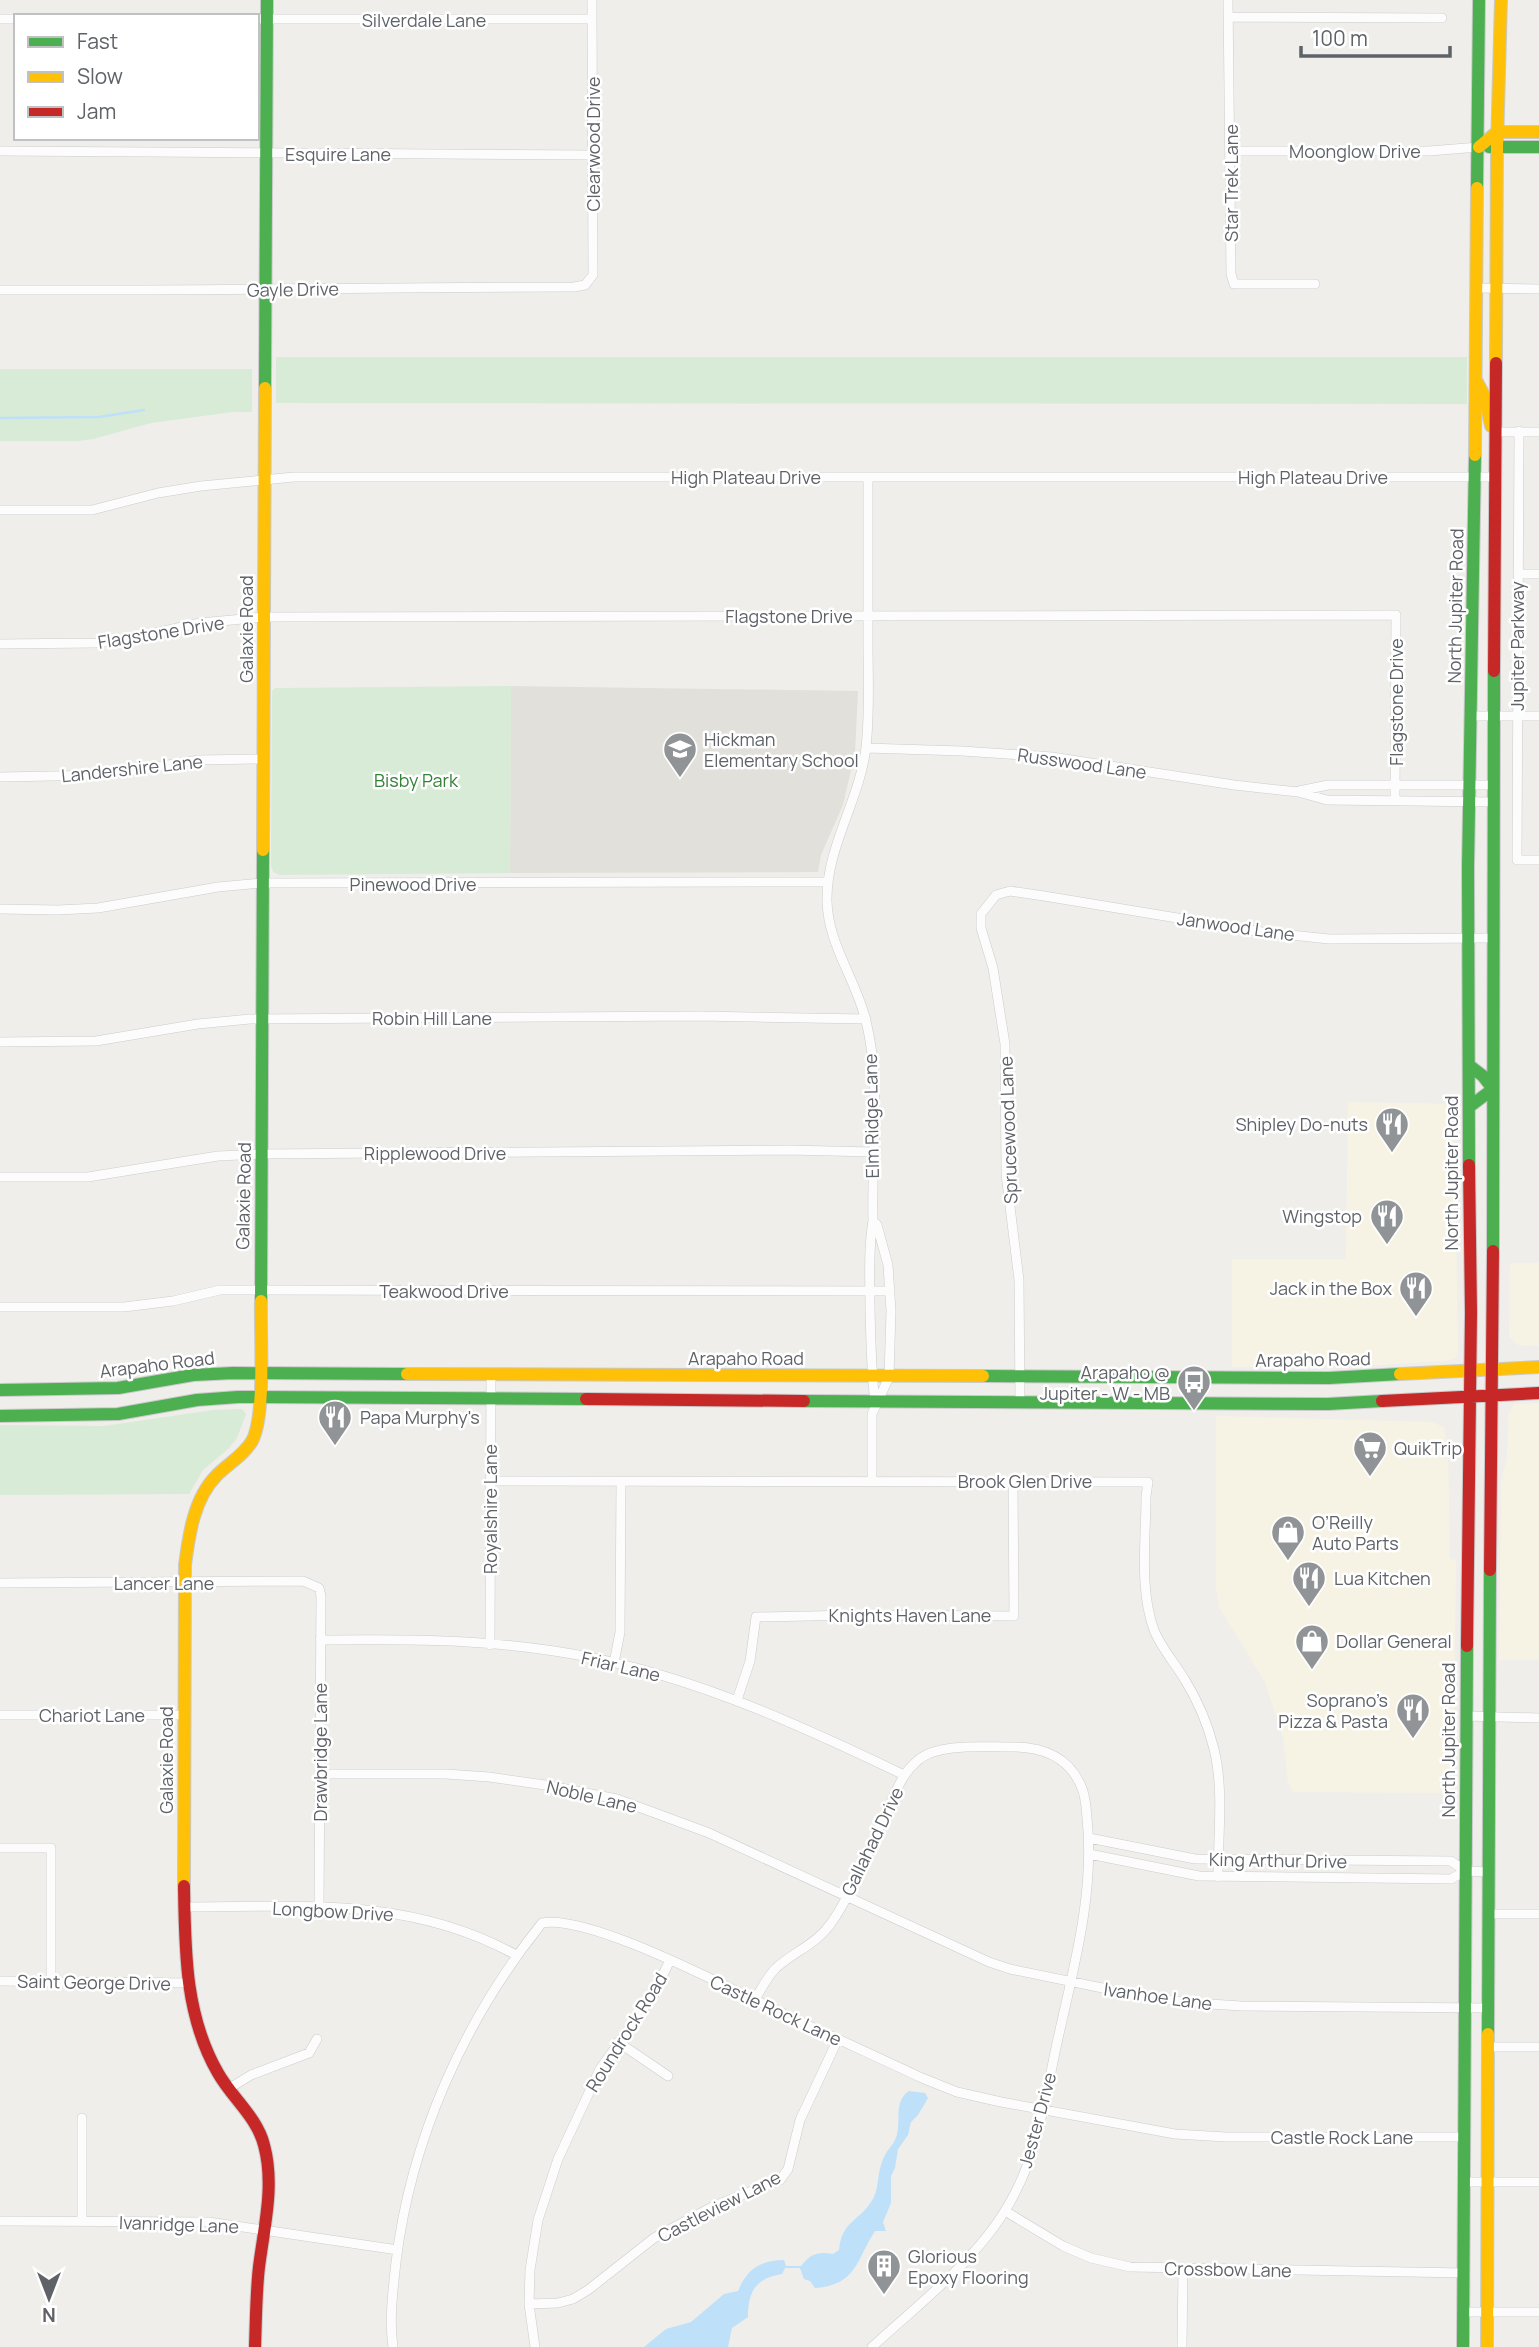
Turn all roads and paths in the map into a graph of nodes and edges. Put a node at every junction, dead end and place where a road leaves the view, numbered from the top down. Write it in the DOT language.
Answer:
graph roads {
  1 [pos="267,0"];
  2 [pos="592,0"];
  3 [pos="1228,0"];
  4 [pos="1479,0"];
  5 [pos="1502,0"];
  6 [pos="1228,17"];
  7 [pos="1442,18"];
  8 [pos="262,19"];
  9 [pos="592,19"];
  10 [pos="1497,132"];
  11 [pos="1539,132"];
  12 [pos="1479,147"];
  13 [pos="1497,147"];
  14 [pos="1539,147"];
  15 [pos="0,151"];
  16 [pos="1231,151"];
  17 [pos="266,154"];
  18 [pos="593,155"];
  19 [pos="1315,284"];
  20 [pos="585,285"];
  21 [pos="1477,288"];
  22 [pos="1497,288"];
  23 [pos="1539,289"];
  24 [pos="0,290"];
  25 [pos="265,290"];
  26 [pos="1475,378"];
  27 [pos="1519,431"];
  28 [pos="1497,432"];
  29 [pos="1539,432"];
  30 [pos="869,477"];
  31 [pos="1475,477"];
  32 [pos="1496,477"];
  33 [pos="265,481"];
  34 [pos="0,510"];
  35 [pos="1518,574"];
  36 [pos="1539,574"];
  37 [pos="868,616"];
  38 [pos="264,617"];
  39 [pos="0,644"];
  40 [pos="1471,716"];
  41 [pos="1494,716"];
  42 [pos="1517,716"];
  43 [pos="1539,716"];
  44 [pos="866,748"];
  45 [pos="263,759"];
  46 [pos="0,777"];
  47 [pos="1395,784"];
  48 [pos="1470,785"];
  49 [pos="1494,785"];
  50 [pos="1298,792"];
  51 [pos="1395,801"];
  52 [pos="1470,801"];
  53 [pos="1494,802"];
  54 [pos="1539,860"];
  55 [pos="828,882"];
  56 [pos="261,883"];
  57 [pos="986,905"];
  58 [pos="0,909"];
  59 [pos="1469,938"];
  60 [pos="1492,938"];
  61 [pos="866,1019"];
  62 [pos="262,1020"];
  63 [pos="0,1042"];
  64 [pos="1470,1066"];
  65 [pos="1493,1089"];
  66 [pos="1469,1107"];
  67 [pos="873,1152"];
  68 [pos="261,1154"];
  69 [pos="0,1177"];
  70 [pos="1469,1204"];
  71 [pos="1493,1205"];
  72 [pos="873,1221"];
  73 [pos="260,1291"];
  74 [pos="870,1291"];
  75 [pos="890,1291"];
  76 [pos="0,1307"];
  77 [pos="1539,1367"];
  78 [pos="1493,1370"];
  79 [pos="1471,1371"];
  80 [pos="261,1373"];
  81 [pos="491,1374"];
  82 [pos="872,1377"];
  83 [pos="889,1377"];
  84 [pos="1019,1378"];
  85 [pos="1213,1378"];
  86 [pos="0,1390"];
  87 [pos="1539,1393"];
  88 [pos="1492,1396"];
  89 [pos="260,1397"];
  90 [pos="1469,1398"];
  91 [pos="491,1400"];
  92 [pos="875,1402"];
  93 [pos="1020,1402"];
  94 [pos="1213,1402"];
  95 [pos="0,1416"];
  96 [pos="491,1481"];
  97 [pos="872,1481"];
  98 [pos="1013,1481"];
  99 [pos="621,1482"];
  100 [pos="1490,1547"];
  101 [pos="1467,1548"];
  102 [pos="0,1583"];
  103 [pos="185,1583"];
  104 [pos="321,1596"];
  105 [pos="320,1640"];
  106 [pos="489,1645"];
  107 [pos="614,1663"];
  108 [pos="737,1700"];
  109 [pos="0,1715"];
  110 [pos="184,1715"];
  111 [pos="1466,1716"];
  112 [pos="1489,1717"];
  113 [pos="1539,1718"];
  114 [pos="321,1774"];
  115 [pos="904,1775"];
  116 [pos="1089,1838"];
  117 [pos="0,1848"];
  118 [pos="1090,1854"];
  119 [pos="1218,1860"];
  120 [pos="1465,1871"];
  121 [pos="1489,1872"];
  122 [pos="1218,1877"];
  123 [pos="846,1895"];
  124 [pos="184,1907"];
  125 [pos="319,1907"];
  126 [pos="1488,1914"];
  127 [pos="1539,1914"];
  128 [pos="516,1955"];
  129 [pos="670,1960"];
  130 [pos="0,1981"];
  131 [pos="51,1981"];
  132 [pos="1070,1982"];
  133 [pos="188,1983"];
  134 [pos="755,2000"];
  135 [pos="1465,2008"];
  136 [pos="1488,2008"];
  137 [pos="317,2039"];
  138 [pos="838,2039"];
  139 [pos="618,2042"];
  140 [pos="1488,2047"];
  141 [pos="1539,2047"];
  142 [pos="668,2076"];
  143 [pos="228,2089"];
  144 [pos="1042,2110"];
  145 [pos="82,2118"];
  146 [pos="1464,2137"];
  147 [pos="1464,2182"];
  148 [pos="1488,2182"];
  149 [pos="1539,2182"];
  150 [pos="1005,2211"];
  151 [pos="0,2221"];
  152 [pos="82,2221"];
  153 [pos="265,2230"];
  154 [pos="398,2250"];
  155 [pos="1183,2268"];
  156 [pos="1464,2273"];
  157 [pos="529,2304"];
  158 [pos="1464,2312"];
  159 [pos="1488,2312"];
  160 [pos="1539,2312"];
  161 [pos="255,2347"];
  162 [pos="393,2347"];
  163 [pos="535,2347"];
  164 [pos="872,2347"];
  165 [pos="1182,2347"];
  166 [pos="1464,2347"];
  167 [pos="1487,2347"];
  1 -- 8 [label="main road, Galaxie Road"];
  2 -- 9 [label="street, Clearwood Drive"];
  3 -- 6 [label="street, Star Trek Lane"];
  4 -- 12 [label="main road, North Jupiter Road"];
  5 -- 10 [label="main road"];
  6 -- 7 [label="street"];
  6 -- 16 [label="street, Star Trek Lane"];
  8 -- 9 [label="street, Silverdale Lane"];
  8 -- 17 [label="main road, Galaxie Road"];
  9 -- 18 [label="street, Clearwood Drive"];
  10 -- 11 [label="main road"];
  10 -- 12 [label="main road"];
  10 -- 13 [label="main road"];
  12 -- 13 [label="main road"];
  12 -- 16 [label="street, Moonglow Drive"];
  12 -- 21 [label="main road, North Jupiter Road"];
  13 -- 14 [label="main road"];
  13 -- 22 [label="main road"];
  15 -- 17 [label="street, Esquire Lane"];
  16 -- 19 [label="street, Star Trek Lane"];
  17 -- 18 [label="street, Esquire Lane"];
  17 -- 25 [label="main road, Galaxie Road"];
  18 -- 20 [label="street, Clearwood Drive"];
  20 -- 25 [label="street, Gayle Drive"];
  21 -- 22 [label="street"];
  21 -- 26 [label="main road, North Jupiter Road"];
  22 -- 23 [label="street"];
  22 -- 28 [label="main road"];
  24 -- 25 [label="street, Gayle Drive"];
  25 -- 33 [label="main road, Galaxie Road"];
  26 -- 28 [label="main road"];
  26 -- 31 [label="main road, North Jupiter Road"];
  27 -- 28 [label="street"];
  27 -- 29 [label="street"];
  27 -- 35 [label="street, Jupiter Parkway"];
  28 -- 32 [label="main road"];
  30 -- 31 [label="street, High Plateau Drive"];
  30 -- 33 [label="street, High Plateau Drive"];
  30 -- 37 [label="street, Elm Ridge Lane"];
  31 -- 32 [label="street, High Plateau Drive"];
  31 -- 40 [label="main road, North Jupiter Road"];
  32 -- 41 [label="main road"];
  33 -- 34 [label="street, High Plateau Drive"];
  33 -- 38 [label="main road, Galaxie Road"];
  35 -- 36 [label="street"];
  35 -- 42 [label="street, Jupiter Parkway"];
  37 -- 38 [label="street, Flagstone Drive"];
  37 -- 44 [label="street, Elm Ridge Lane"];
  37 -- 47 [label="street, Flagstone Drive"];
  38 -- 39 [label="street, Flagstone Drive"];
  38 -- 45 [label="main road, Galaxie Road"];
  40 -- 41 [label="street"];
  40 -- 48 [label="main road, North Jupiter Road"];
  41 -- 42 [label="street"];
  41 -- 49 [label="main road"];
  42 -- 43 [label="street"];
  42 -- 54 [label="street, Jupiter Parkway"];
  44 -- 50 [label="street, Russwood Lane"];
  44 -- 55 [label="street, Elm Ridge Lane"];
  45 -- 46 [label="street, Landershire Lane"];
  45 -- 56 [label="main road, Galaxie Road"];
  47 -- 48 [label="street, Russwood Lane"];
  47 -- 50 [label="street, Russwood Lane"];
  47 -- 51 [label="street, Flagstone Drive"];
  48 -- 49 [label="street, Russwood Lane"];
  48 -- 52 [label="main road, North Jupiter Road"];
  49 -- 53 [label="main road"];
  50 -- 51 [label="street, Russwood Lane"];
  51 -- 52 [label="street, Russwood Lane"];
  52 -- 53 [label="street, Russwood Lane"];
  52 -- 59 [label="main road, North Jupiter Road"];
  53 -- 60 [label="main road"];
  55 -- 56 [label="street, Pinewood Drive"];
  55 -- 61 [label="street, Elm Ridge Lane"];
  56 -- 58 [label="street, Pinewood Drive"];
  56 -- 62 [label="main road, Galaxie Road"];
  57 -- 59 [label="street, Janwood Lane"];
  57 -- 84 [label="street, Sprucewood Lane"];
  59 -- 60 [label="street, Janwood Lane"];
  59 -- 64 [label="main road, North Jupiter Road"];
  60 -- 65 [label="main road"];
  61 -- 62 [label="street, Robin Hill Lane"];
  61 -- 67 [label="street, Elm Ridge Lane"];
  62 -- 63 [label="street, Robin Hill Lane"];
  62 -- 68 [label="main road, Galaxie Road"];
  64 -- 65 [label="main road"];
  64 -- 66 [label="main road, North Jupiter Road"];
  65 -- 66 [label="main road"];
  65 -- 71 [label="main road"];
  66 -- 70 [label="main road, North Jupiter Road"];
  67 -- 68 [label="street, Ripplewood Drive"];
  67 -- 72 [label="street, Elm Ridge Lane"];
  68 -- 69 [label="street, Ripplewood Drive"];
  68 -- 73 [label="main road, Galaxie Road"];
  70 -- 71 [label="main road"];
  70 -- 79 [label="main road, North Jupiter Road"];
  71 -- 78 [label="main road"];
  72 -- 74 [label="street, Elm Ridge Lane"];
  72 -- 75 [label="street, Elm Ridge Lane"];
  73 -- 74 [label="street, Teakwood Drive"];
  73 -- 76 [label="street, Teakwood Drive"];
  73 -- 80 [label="main road, Galaxie Road"];
  74 -- 75 [label="street, Teakwood Drive"];
  74 -- 82 [label="street, Elm Ridge Lane"];
  75 -- 83 [label="street, Elm Ridge Lane"];
  77 -- 78 [label="main road, Arapaho Road"];
  78 -- 79 [label="main road, Arapaho Road"];
  78 -- 88 [label="main road"];
  79 -- 85 [label="main road, Arapaho Road"];
  79 -- 90 [label="main road, North Jupiter Road"];
  80 -- 81 [label="main road, Arapaho Road"];
  80 -- 86 [label="main road, Arapaho Road"];
  80 -- 89 [label="main road, Galaxie Road"];
  81 -- 82 [label="main road, Arapaho Road"];
  81 -- 91 [label="street, Royalshire Lane"];
  82 -- 83 [label="main road, Arapaho Road"];
  82 -- 92 [label="street, Elm Ridge Lane"];
  83 -- 84 [label="main road, Arapaho Road"];
  83 -- 92 [label="street, Elm Ridge Lane"];
  84 -- 85 [label="main road, Arapaho Road"];
  84 -- 93 [label="street, Sprucewood Lane"];
  85 -- 94 [label="main road"];
  87 -- 88 [label="main road"];
  88 -- 90 [label="main road"];
  88 -- 100 [label="main road"];
  89 -- 91 [label="main road"];
  89 -- 95 [label="main road"];
  89 -- 103 [label="main road, Galaxie Road"];
  90 -- 94 [label="main road"];
  90 -- 101 [label="main road, North Jupiter Road"];
  91 -- 92 [label="main road"];
  91 -- 96 [label="street, Royalshire Lane"];
  92 -- 93 [label="main road"];
  92 -- 97 [label="street, Elm Ridge Lane"];
  93 -- 94 [label="main road"];
  96 -- 99 [label="street, Brook Glen Drive"];
  96 -- 106 [label="street, Royalshire Lane"];
  97 -- 98 [label="street, Brook Glen Drive"];
  97 -- 99 [label="street, Brook Glen Drive"];
  98 -- 108 [label="street, Knights Haven Lane"];
  98 -- 119 [label="street, Brook Glen Drive"];
  99 -- 107 [label="street"];
  100 -- 101 [label="main road"];
  100 -- 112 [label="main road"];
  101 -- 111 [label="main road, North Jupiter Road"];
  102 -- 103 [label="street, Lancer Lane"];
  103 -- 104 [label="street, Lancer Lane"];
  103 -- 110 [label="main road, Galaxie Road"];
  104 -- 105 [label="street, Drawbridge Lane"];
  105 -- 106 [label="street, Friar Lane"];
  105 -- 114 [label="street, Drawbridge Lane"];
  106 -- 107 [label="street, Friar Lane"];
  107 -- 108 [label="street, Friar Lane"];
  108 -- 115 [label="street, Friar Lane"];
  109 -- 110 [label="street, Chariot Lane"];
  110 -- 124 [label="main road, Galaxie Road"];
  111 -- 112 [label="street"];
  111 -- 120 [label="main road, North Jupiter Road"];
  112 -- 113 [label="street"];
  112 -- 121 [label="main road"];
  114 -- 123 [label="street, Noble Lane"];
  114 -- 125 [label="street, Drawbridge Lane"];
  115 -- 116 [label="street, Gallahad Drive"];
  115 -- 123 [label="street, Gallahad Drive"];
  116 -- 118 [label="street, Jester Drive"];
  116 -- 119 [label="street, King Arthur Drive"];
  117 -- 131 [label="street"];
  118 -- 122 [label="street, King Arthur Drive"];
  118 -- 132 [label="street, Jester Drive"];
  119 -- 120 [label="street, King Arthur Drive"];
  119 -- 122 [label="street, Brook Glen Drive"];
  120 -- 121 [label="street, King Arthur Drive"];
  120 -- 122 [label="street, King Arthur Drive"];
  120 -- 135 [label="main road, North Jupiter Road"];
  121 -- 126 [label="main road"];
  123 -- 132 [label="street, Ivanhoe Lane"];
  123 -- 134 [label="street, Gallahad Drive"];
  124 -- 125 [label="street, Longbow Drive"];
  124 -- 133 [label="main road, Galaxie Road"];
  125 -- 128 [label="street, Longbow Drive"];
  126 -- 127 [label="street"];
  126 -- 136 [label="main road"];
  128 -- 129 [label="street, Castle Rock Lane"];
  128 -- 154 [label="street, Castle Rock Lane"];
  129 -- 134 [label="street, Castle Rock Lane"];
  129 -- 139 [label="street, Roundrock Road"];
  130 -- 131 [label="street, Saint George Drive"];
  131 -- 133 [label="street, Saint George Drive"];
  132 -- 135 [label="street, Ivanhoe Lane"];
  132 -- 144 [label="street, Jester Drive"];
  133 -- 143 [label="main road, Galaxie Road"];
  134 -- 138 [label="street, Castle Rock Lane"];
  135 -- 136 [label="street, Ivanhoe Lane"];
  135 -- 146 [label="main road, North Jupiter Road"];
  136 -- 140 [label="main road"];
  137 -- 143 [label="street"];
  138 -- 144 [label="street, Castle Rock Lane"];
  138 -- 157 [label="street, Castleview Lane"];
  139 -- 142 [label="street"];
  139 -- 157 [label="street, Roundrock Road"];
  140 -- 141 [label="street"];
  140 -- 148 [label="main road"];
  143 -- 153 [label="main road, Galaxie Road"];
  144 -- 146 [label="street, Castle Rock Lane"];
  144 -- 150 [label="street, Jester Drive"];
  145 -- 152 [label="street"];
  146 -- 147 [label="main road, North Jupiter Road"];
  147 -- 148 [label="street"];
  147 -- 156 [label="main road, North Jupiter Road"];
  148 -- 149 [label="street"];
  148 -- 159 [label="main road"];
  150 -- 155 [label="street, Crossbow Lane"];
  150 -- 164 [label="street, Jester Drive"];
  151 -- 152 [label="street, Ivanridge Lane"];
  152 -- 153 [label="street, Ivanridge Lane"];
  153 -- 154 [label="street, Ivanridge Lane"];
  153 -- 161 [label="main road, Galaxie Road"];
  154 -- 162 [label="street, Castle Rock Lane"];
  155 -- 156 [label="street, Crossbow Lane"];
  155 -- 165 [label="street"];
  156 -- 158 [label="main road, North Jupiter Road"];
  157 -- 163 [label="street, Roundrock Road"];
  158 -- 159 [label="street"];
  158 -- 166 [label="main road, North Jupiter Road"];
  159 -- 160 [label="street"];
  159 -- 167 [label="main road"];
}
